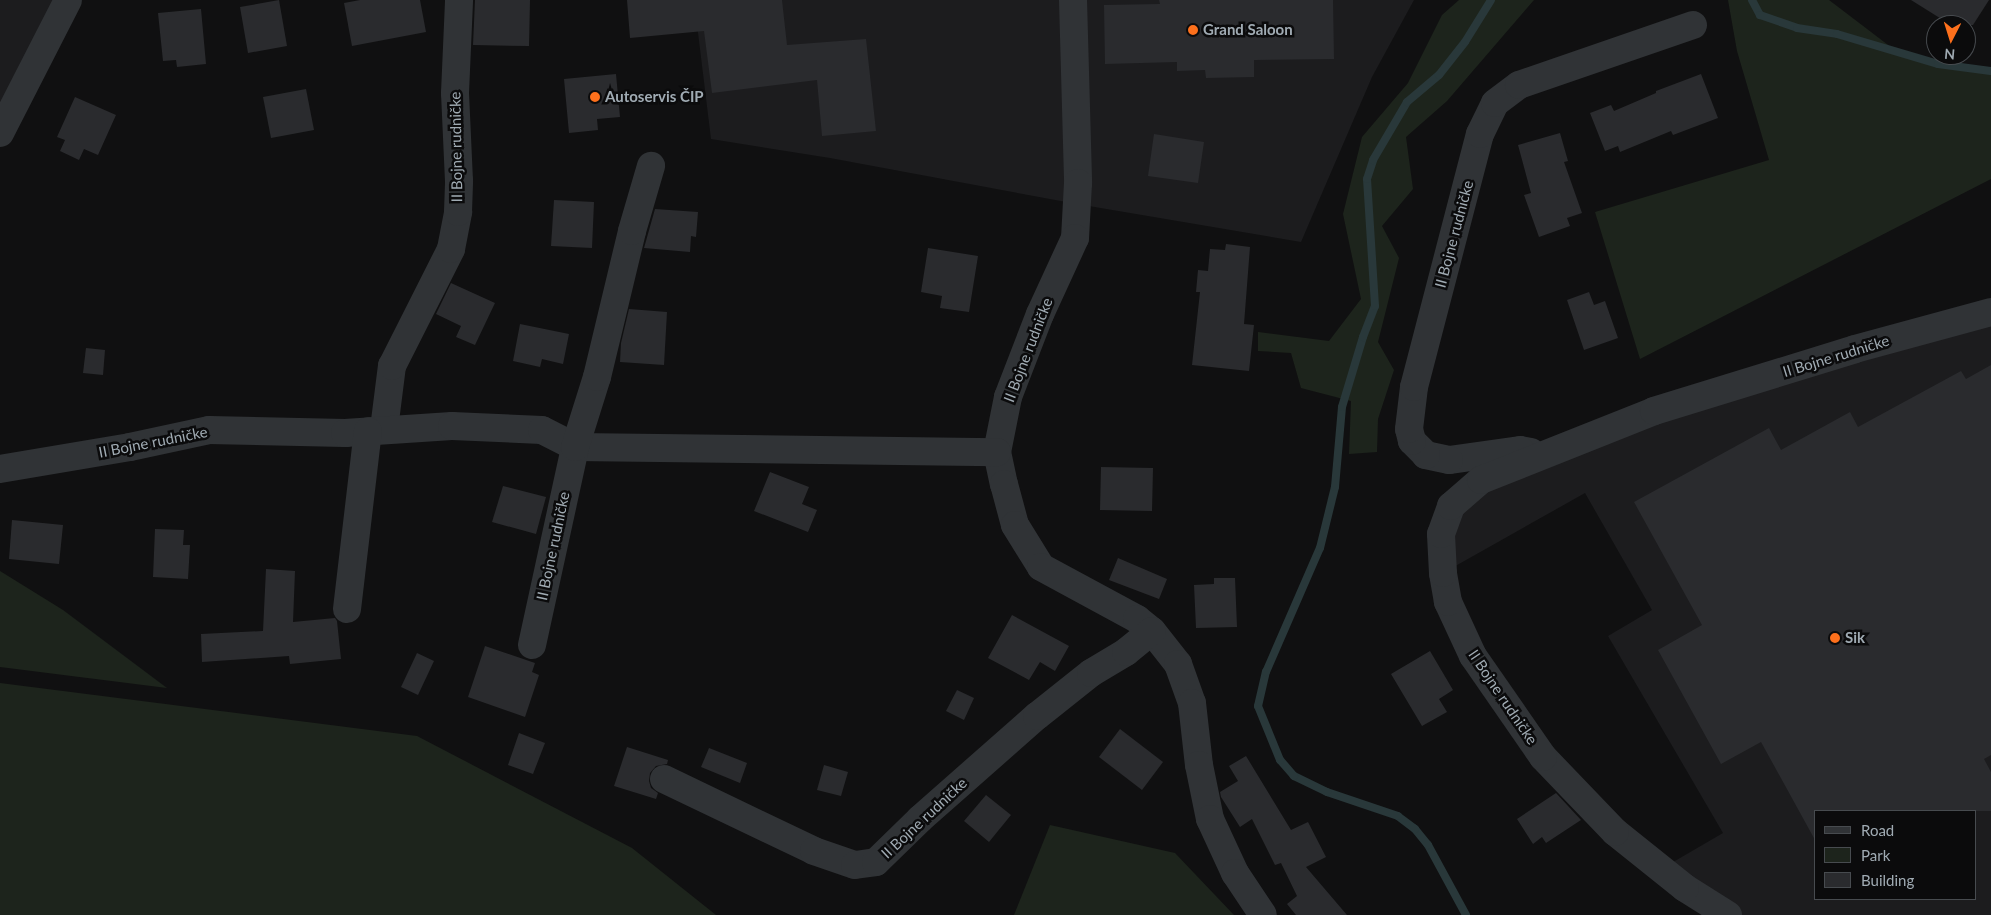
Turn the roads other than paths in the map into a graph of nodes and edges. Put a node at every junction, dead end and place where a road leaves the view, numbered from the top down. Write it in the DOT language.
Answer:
graph roads {
  1 [pos="68,0"];
  2 [pos="459,0"];
  3 [pos="1073,0"];
  4 [pos="1693,25"];
  5 [pos="0,133"];
  6 [pos="651,166"];
  7 [pos="1991,312"];
  8 [pos="376,430"];
  9 [pos="575,447"];
  10 [pos="997,452"];
  11 [pos="1542,456"];
  12 [pos="0,469"];
  13 [pos="347,609"];
  14 [pos="1152,631"];
  15 [pos="532,645"];
  16 [pos="664,779"];
  17 [pos="1263,915"];
  18 [pos="1726,915"];
  1 -- 5 [label="street"];
  2 -- 8 [label="street, II Bojne rudničke"];
  3 -- 10 [label="street, II Bojne rudničke"];
  4 -- 11 [label="street, II Bojne rudničke"];
  6 -- 9 [label="street, II Bojne rudničke"];
  7 -- 11 [label="street, II Bojne rudničke"];
  8 -- 9 [label="street, II Bojne rudničke"];
  8 -- 12 [label="street, II Bojne rudničke"];
  8 -- 13 [label="street, II Bojne rudničke"];
  9 -- 10 [label="street"];
  9 -- 15 [label="street, II Bojne rudničke"];
  10 -- 14 [label="street, II Bojne rudničke"];
  11 -- 18 [label="street, II Bojne rudničke"];
  14 -- 16 [label="street, II Bojne rudničke"];
  14 -- 17 [label="street, II Bojne rudničke"];
}
